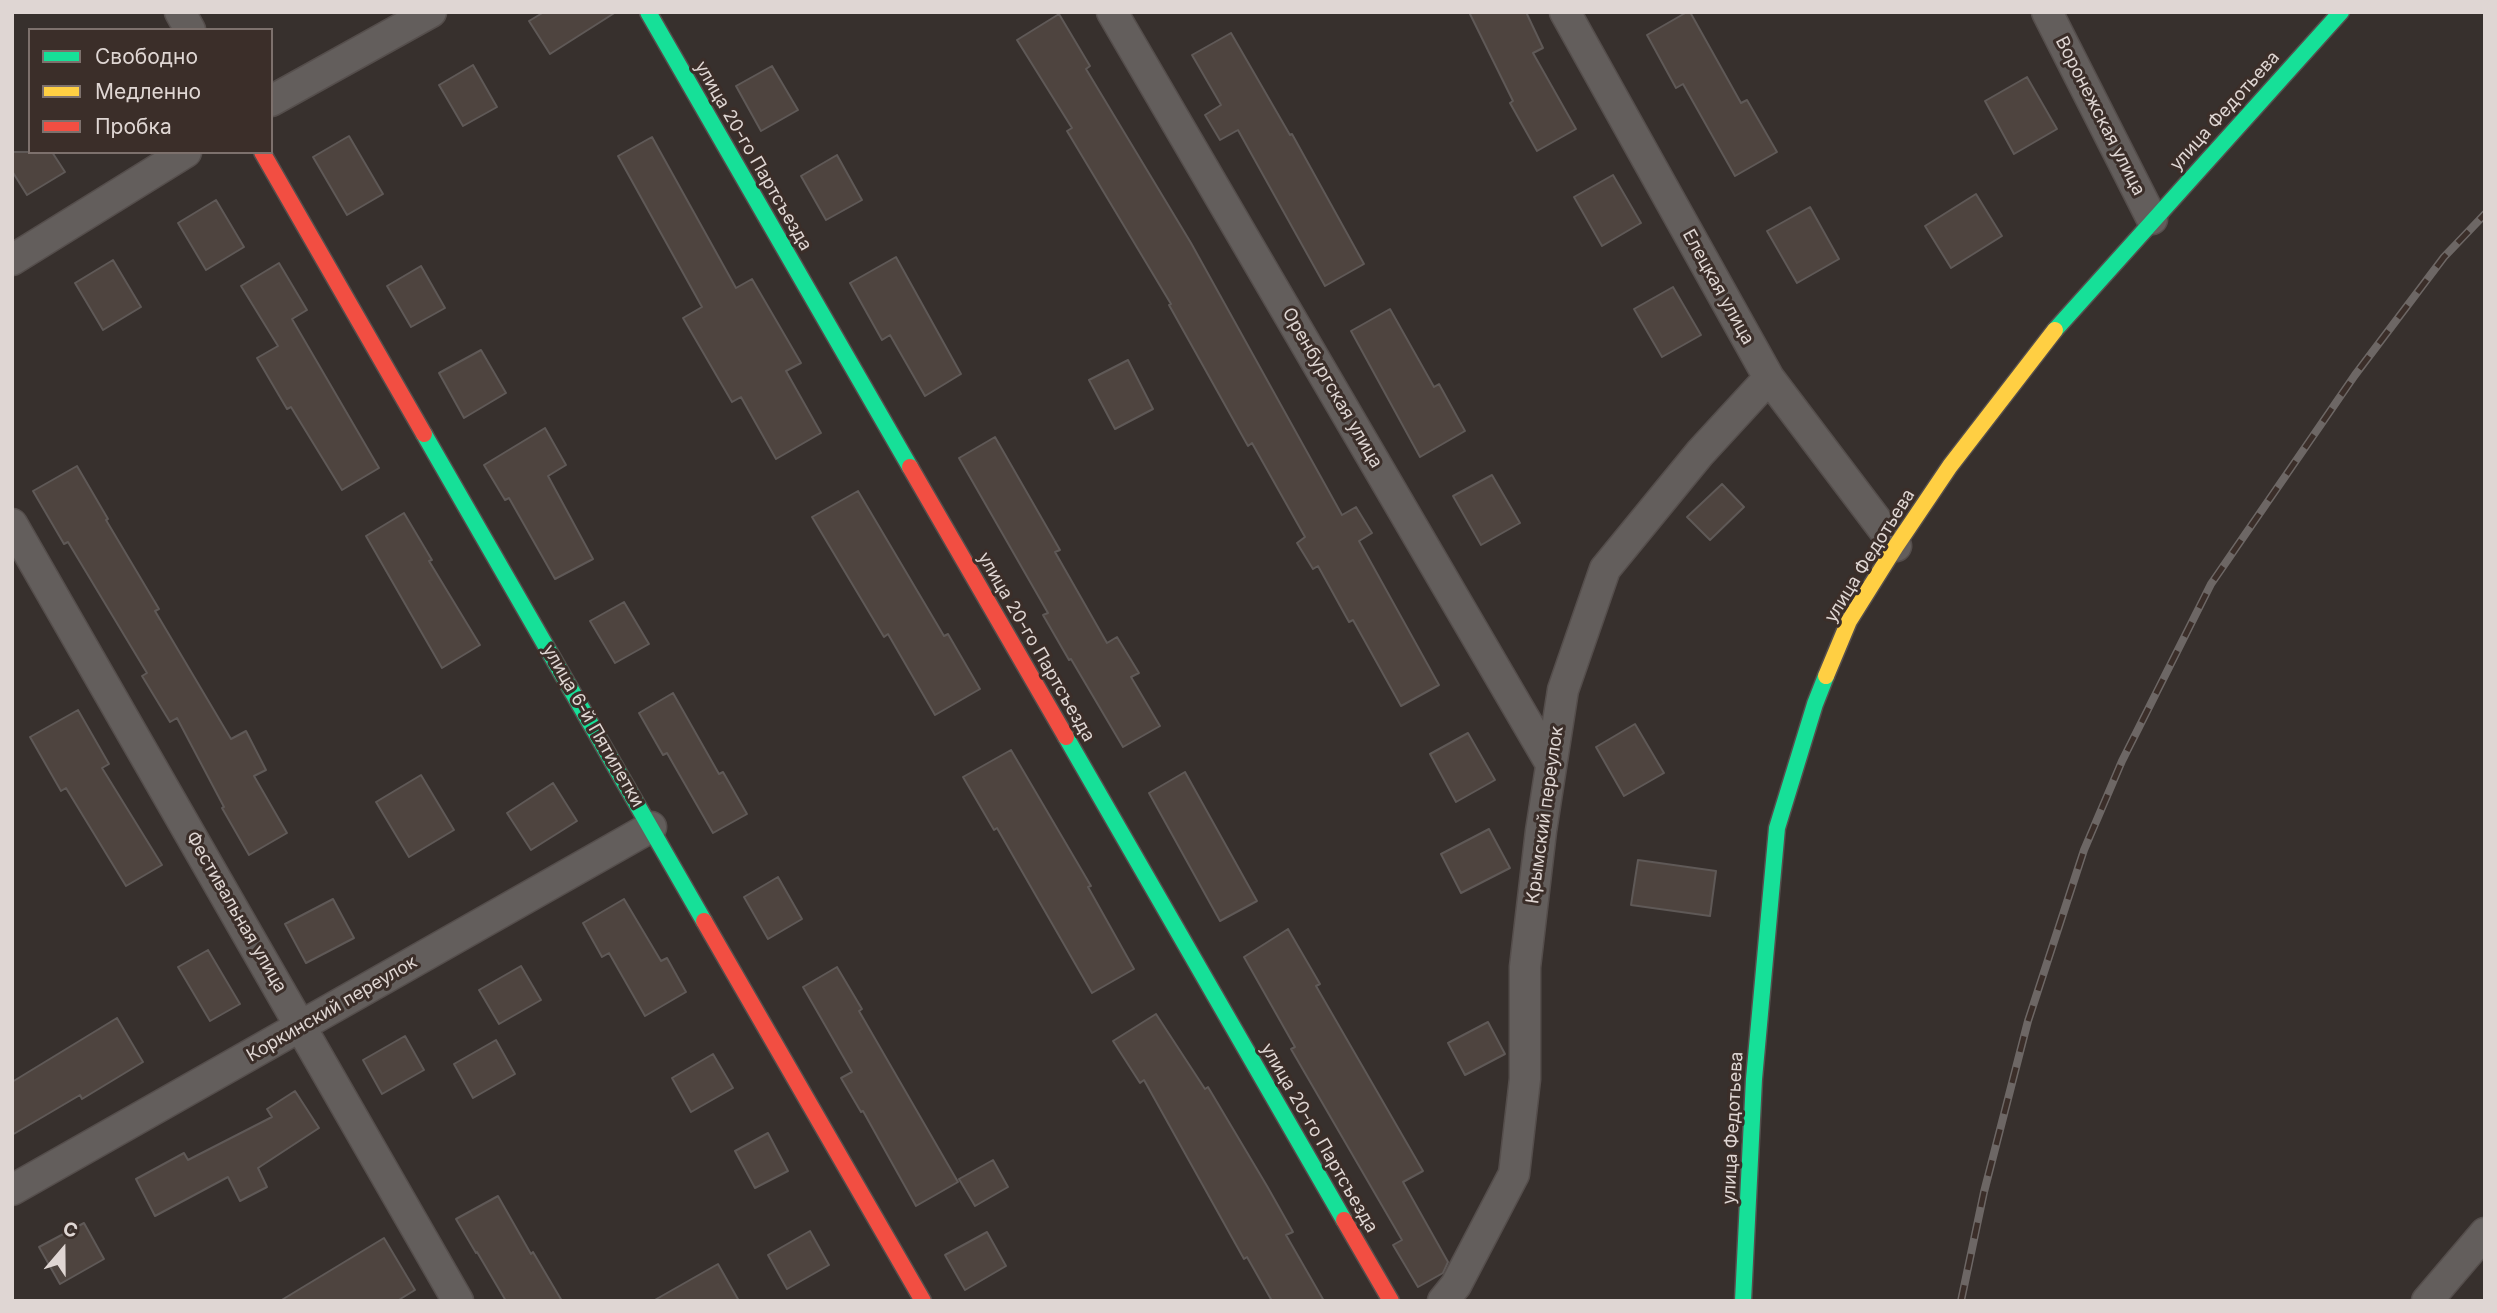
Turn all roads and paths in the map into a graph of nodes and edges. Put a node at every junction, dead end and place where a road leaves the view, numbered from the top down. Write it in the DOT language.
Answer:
graph roads {
  1 [pos="180,12"];
  2 [pos="431,12"];
  3 [pos="648,12"];
  4 [pos="1112,12"];
  5 [pos="1565,12"];
  6 [pos="2047,12"];
  7 [pos="2341,12"];
  8 [pos="189,28"];
  9 [pos="273,100"];
  10 [pos="183,154"];
  11 [pos="263,154"];
  12 [pos="2152,219"];
  13 [pos="12,260"];
  14 [pos="1769,378"];
  15 [pos="12,524"];
  16 [pos="1896,546"];
  17 [pos="1551,764"];
  18 [pos="651,827"];
  19 [pos="301,1026"];
  20 [pos="12,1190"];
  21 [pos="2485,1233"];
  22 [pos="458,1301"];
  23 [pos="923,1301"];
  24 [pos="1391,1301"];
  25 [pos="1443,1301"];
  26 [pos="1744,1301"];
  27 [pos="2427,1301"];
  1 -- 8 [label="street"];
  2 -- 9 [label="street"];
  3 -- 24 [label="street, улица 20-го Партсъезда"];
  4 -- 17 [label="street, Оренбургская улица"];
  5 -- 14 [label="street, Елецкая улица"];
  6 -- 12 [label="street, Воронежская улица"];
  7 -- 12 [label="street, улица Федотьева"];
  10 -- 13 [label="street"];
  11 -- 18 [label="street, улица 6-й Пятилетки"];
  12 -- 16 [label="street, улица Федотьева"];
  14 -- 16 [label="street, Елецкая улица"];
  14 -- 17 [label="street, Крымский переулок"];
  15 -- 19 [label="street, Фестивальная улица"];
  16 -- 26 [label="street, улица Федотьева"];
  17 -- 25 [label="street, Крымский переулок"];
  18 -- 19 [label="street, Коркинский переулок"];
  18 -- 23 [label="street, улица 6-й Пятилетки"];
  19 -- 20 [label="street, Коркинский переулок"];
  19 -- 22 [label="street, Фестивальная улица"];
  21 -- 27 [label="street"];
}
